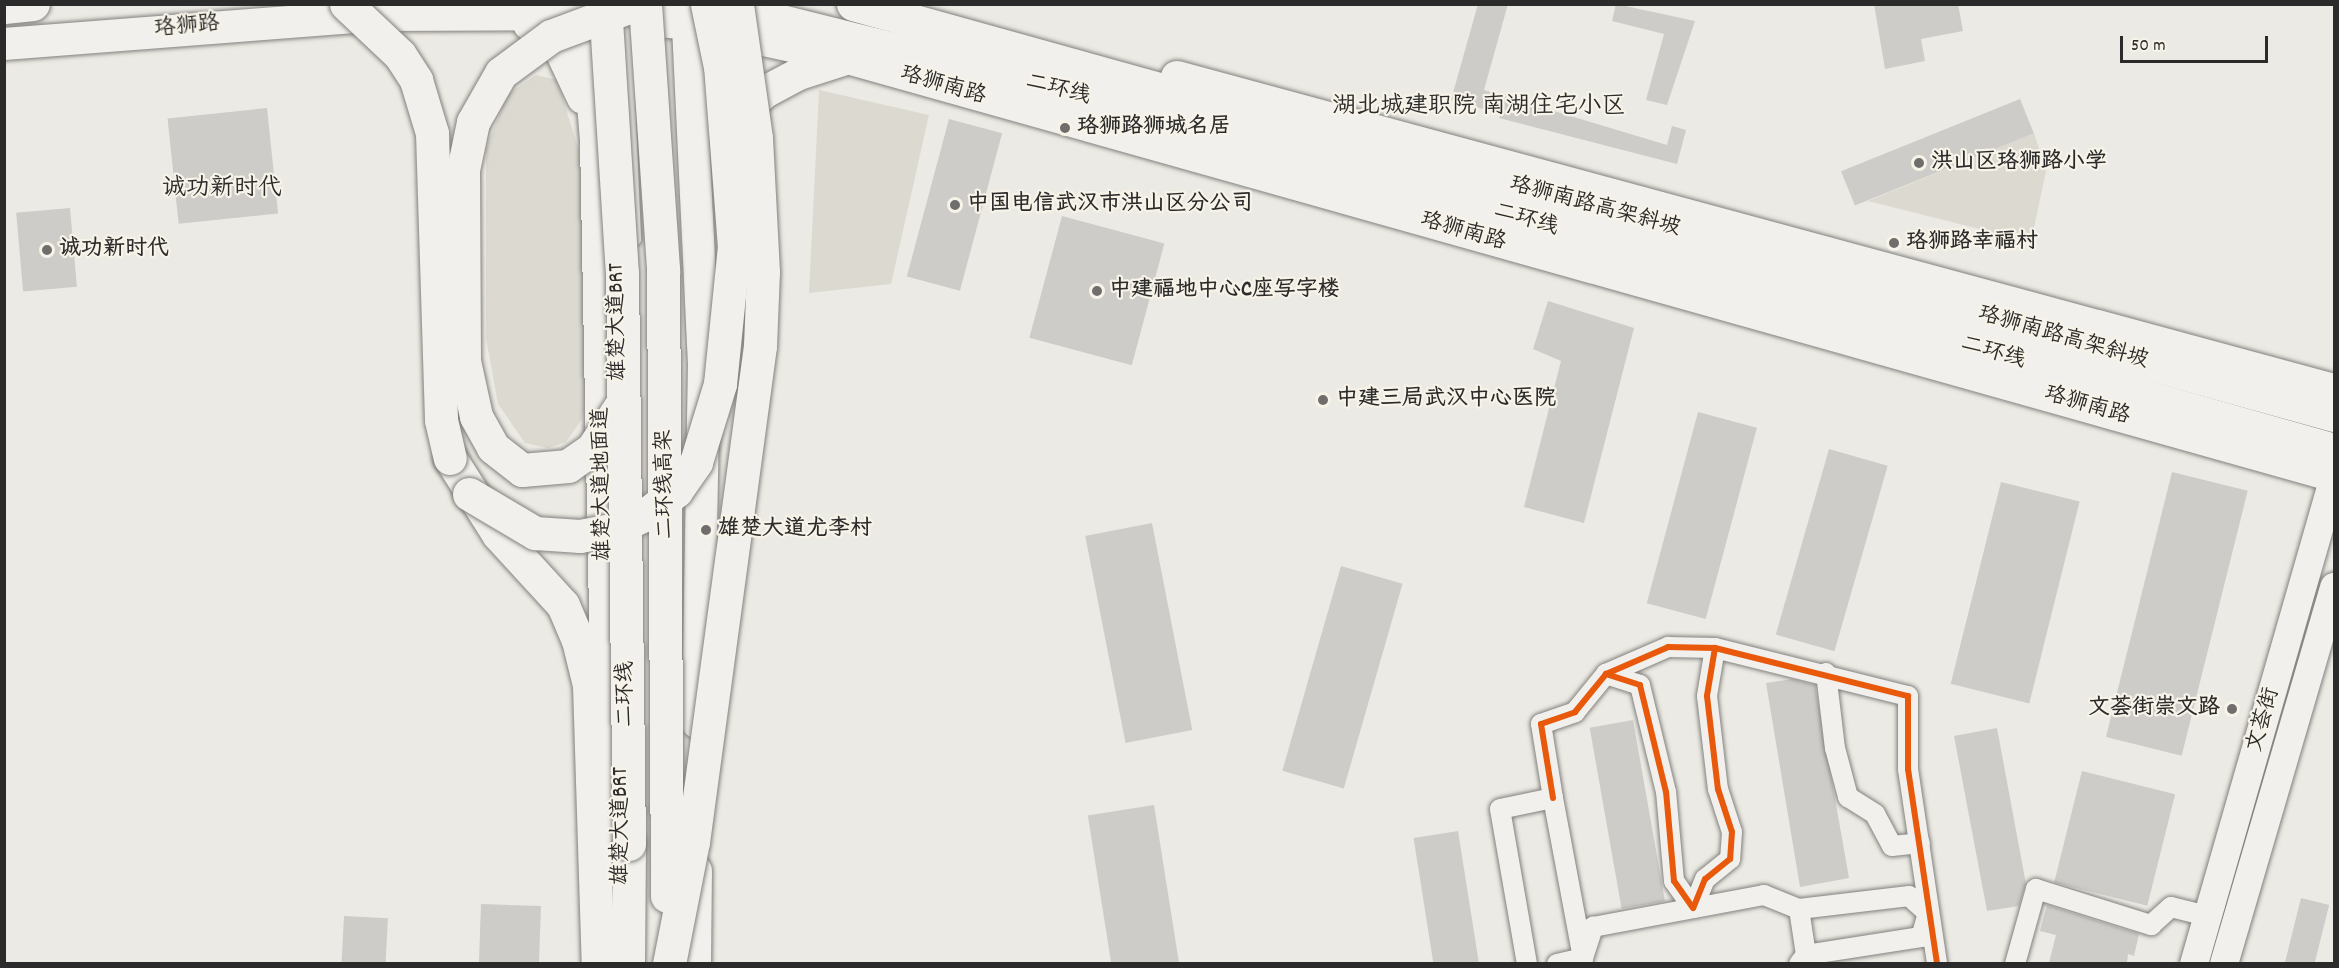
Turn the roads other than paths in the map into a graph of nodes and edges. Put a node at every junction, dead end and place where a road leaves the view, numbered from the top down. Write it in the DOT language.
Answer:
graph roads {
  1 [pos="33,4"];
  2 [pos="346,4"];
  3 [pos="737,4"];
  4 [pos="853,4"];
  5 [pos="908,4"];
  6 [pos="4,7"];
  7 [pos="617,8"];
  8 [pos="699,9"];
  9 [pos="504,12"];
  10 [pos="4,44"];
  11 [pos="848,58"];
  12 [pos="596,140"];
  13 [pos="699,200"];
  14 [pos="636,257"];
  15 [pos="2334,390"];
  16 [pos="623,413"];
  17 [pos="2334,415"];
  18 [pos="2334,450"];
  19 [pos="2334,476"];
  20 [pos="469,494"];
  21 [pos="640,499"];
  22 [pos="640,534"];
  23 [pos="2334,587"];
  24 [pos="1715,648"];
  25 [pos="1606,674"];
  26 [pos="1826,674"];
  27 [pos="642,777"];
  28 [pos="1553,798"];
  29 [pos="1920,843"];
  30 [pos="1693,908"];
  31 [pos="1799,909"];
  32 [pos="1928,913"];
  33 [pos="2208,916"];
  34 [pos="1583,958"];
  35 [pos="1802,959"];
  36 [pos="598,963"];
  37 [pos="609,963"];
  38 [pos="628,963"];
  39 [pos="640,963"];
  40 [pos="668,963"];
  41 [pos="695,963"];
  42 [pos="1527,963"];
  43 [pos="1557,963"];
  44 [pos="1937,963"];
  45 [pos="2015,963"];
  46 [pos="2194,963"];
  47 [pos="2224,963"];
  1 -- 6 [label="highway"];
  2 -- 20 [label="highway, bridge"];
  3 -- 40 [label="highway, bridge"];
  4 -- 17 [label="highway, 珞狮南路高架斜坡"];
  5 -- 15 [label="main road"];
  7 -- 8 [label="main road, 珞狮南路"];
  7 -- 9 [label="main road, 珞狮路"];
  7 -- 12 [label="main road, 雄楚大道地面道"];
  7 -- 14 [label="lane, 雄楚大道BRT"];
  7 -- 16 [label="highway, 二环线, bridge"];
  7 -- 16 [label="highway, bridge"];
  7 -- 40 [label="highway, 二环线高架, bridge"];
  8 -- 11 [label="main road, 珞狮南路"];
  8 -- 13 [label="main road"];
  8 -- 18 [label="highway, 二环线"];
  8 -- 20 [label="highway, bridge"];
  9 -- 10 [label="main road, 珞狮路"];
  9 -- 12 [label="main road"];
  11 -- 13 [label="main road"];
  11 -- 19 [label="main road, 珞狮南路"];
  12 -- 37 [label="main road, 雄楚大道地面道"];
  13 -- 41 [label="main road"];
  16 -- 38 [label="highway, 二环线, bridge"];
  19 -- 33 [label="main road, 文荟街"];
  20 -- 36 [label="highway"];
  21 -- 22 [label="lane"];
  23 -- 47 [label="main road, 文荟街"];
  24 -- 25 [label="street"];
  24 -- 26 [label="street"];
  24 -- 30 [label="street"];
  25 -- 28 [label="street"];
  25 -- 30 [label="street"];
  26 -- 29 [label="street"];
  26 -- 29 [label="street"];
  27 -- 39 [label="lane, 雄楚大道BRT"];
  28 -- 34 [label="street"];
  28 -- 42 [label="street"];
  29 -- 32 [label="street"];
  30 -- 31 [label="street"];
  30 -- 34 [label="street"];
  31 -- 32 [label="street"];
  31 -- 35 [label="street"];
  32 -- 35 [label="street"];
  32 -- 44 [label="street"];
  33 -- 45 [label="street"];
  33 -- 46 [label="main road, 文荟街"];
  34 -- 43 [label="street"];
}
